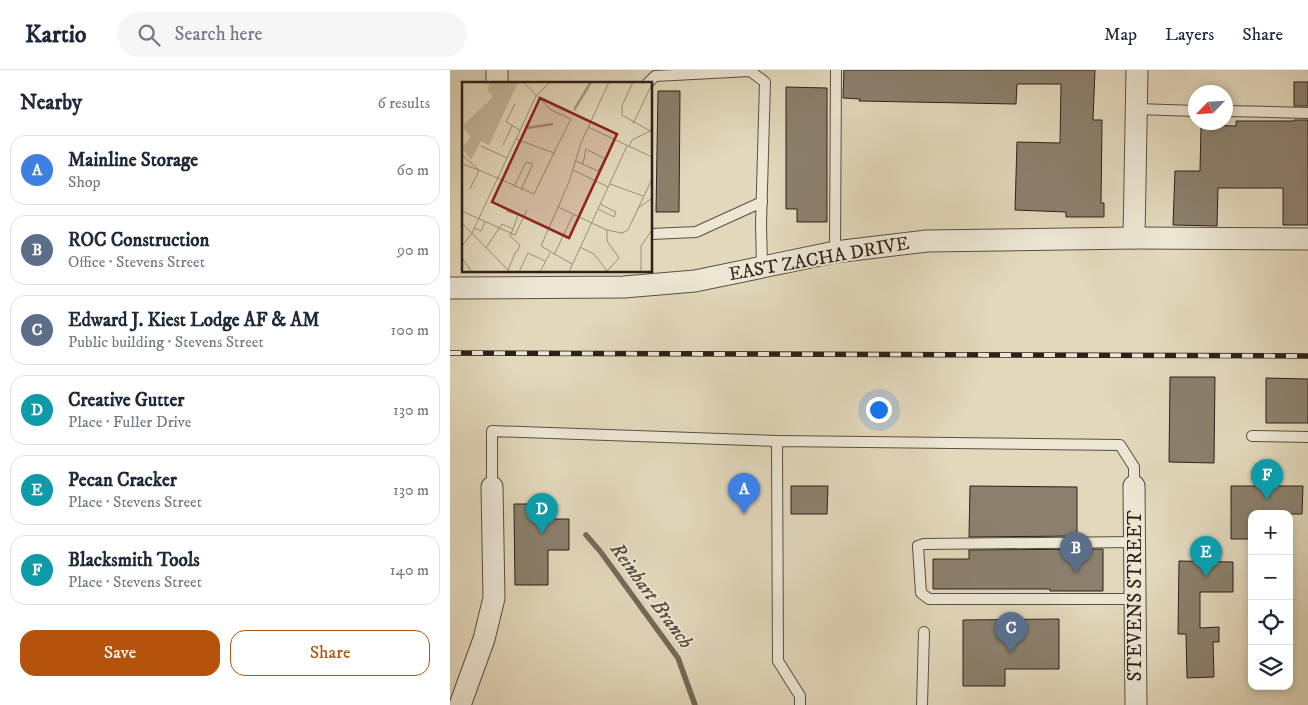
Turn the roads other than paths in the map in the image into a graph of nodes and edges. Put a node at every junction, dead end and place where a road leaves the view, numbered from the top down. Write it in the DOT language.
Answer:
graph roads {
  1 [pos="836,70"];
  2 [pos="1137,70"];
  3 [pos="649,82"];
  4 [pos="1136,109"];
  5 [pos="1188,111"];
  6 [pos="1233,111"];
  7 [pos="1308,113"];
  8 [pos="762,202"];
  9 [pos="652,234"];
  10 [pos="1134,238"];
  11 [pos="1308,239"];
  12 [pos="835,252"];
  13 [pos="762,267"];
  14 [pos="493,280"];
  15 [pos="450,288"];
  16 [pos="1252,436"];
  17 [pos="1308,437"];
  18 [pos="777,441"];
  19 [pos="1134,486"];
  20 [pos="492,487"];
  21 [pos="1134,542"];
  22 [pos="1135,599"];
  23 [pos="924,632"];
  24 [pos="460,705"];
  25 [pos="800,705"];
  26 [pos="922,705"];
  27 [pos="1136,705"];
  1 -- 12 [label="lane"];
  2 -- 4 [label="street"];
  3 -- 8 [label="lane"];
  4 -- 5 [label="lane"];
  4 -- 10 [label="street"];
  6 -- 7 [label="lane"];
  8 -- 9 [label="lane"];
  8 -- 13 [label="lane"];
  10 -- 11 [label="street, EAST ZACHA DRIVE"];
  10 -- 12 [label="street, EAST ZACHA DRIVE"];
  12 -- 13 [label="street, EAST ZACHA DRIVE"];
  13 -- 14 [label="street, EAST ZACHA DRIVE"];
  14 -- 15 [label="street, EAST ZACHA DRIVE"];
  16 -- 17 [label="lane"];
  18 -- 19 [label="lane"];
  18 -- 20 [label="lane"];
  18 -- 25 [label="lane"];
  19 -- 21 [label="street, STEVENS STREET"];
  20 -- 24 [label="street"];
  21 -- 22 [label="street, STEVENS STREET"];
  21 -- 22 [label="lane"];
  22 -- 27 [label="street, STEVENS STREET"];
  23 -- 26 [label="lane"];
}
